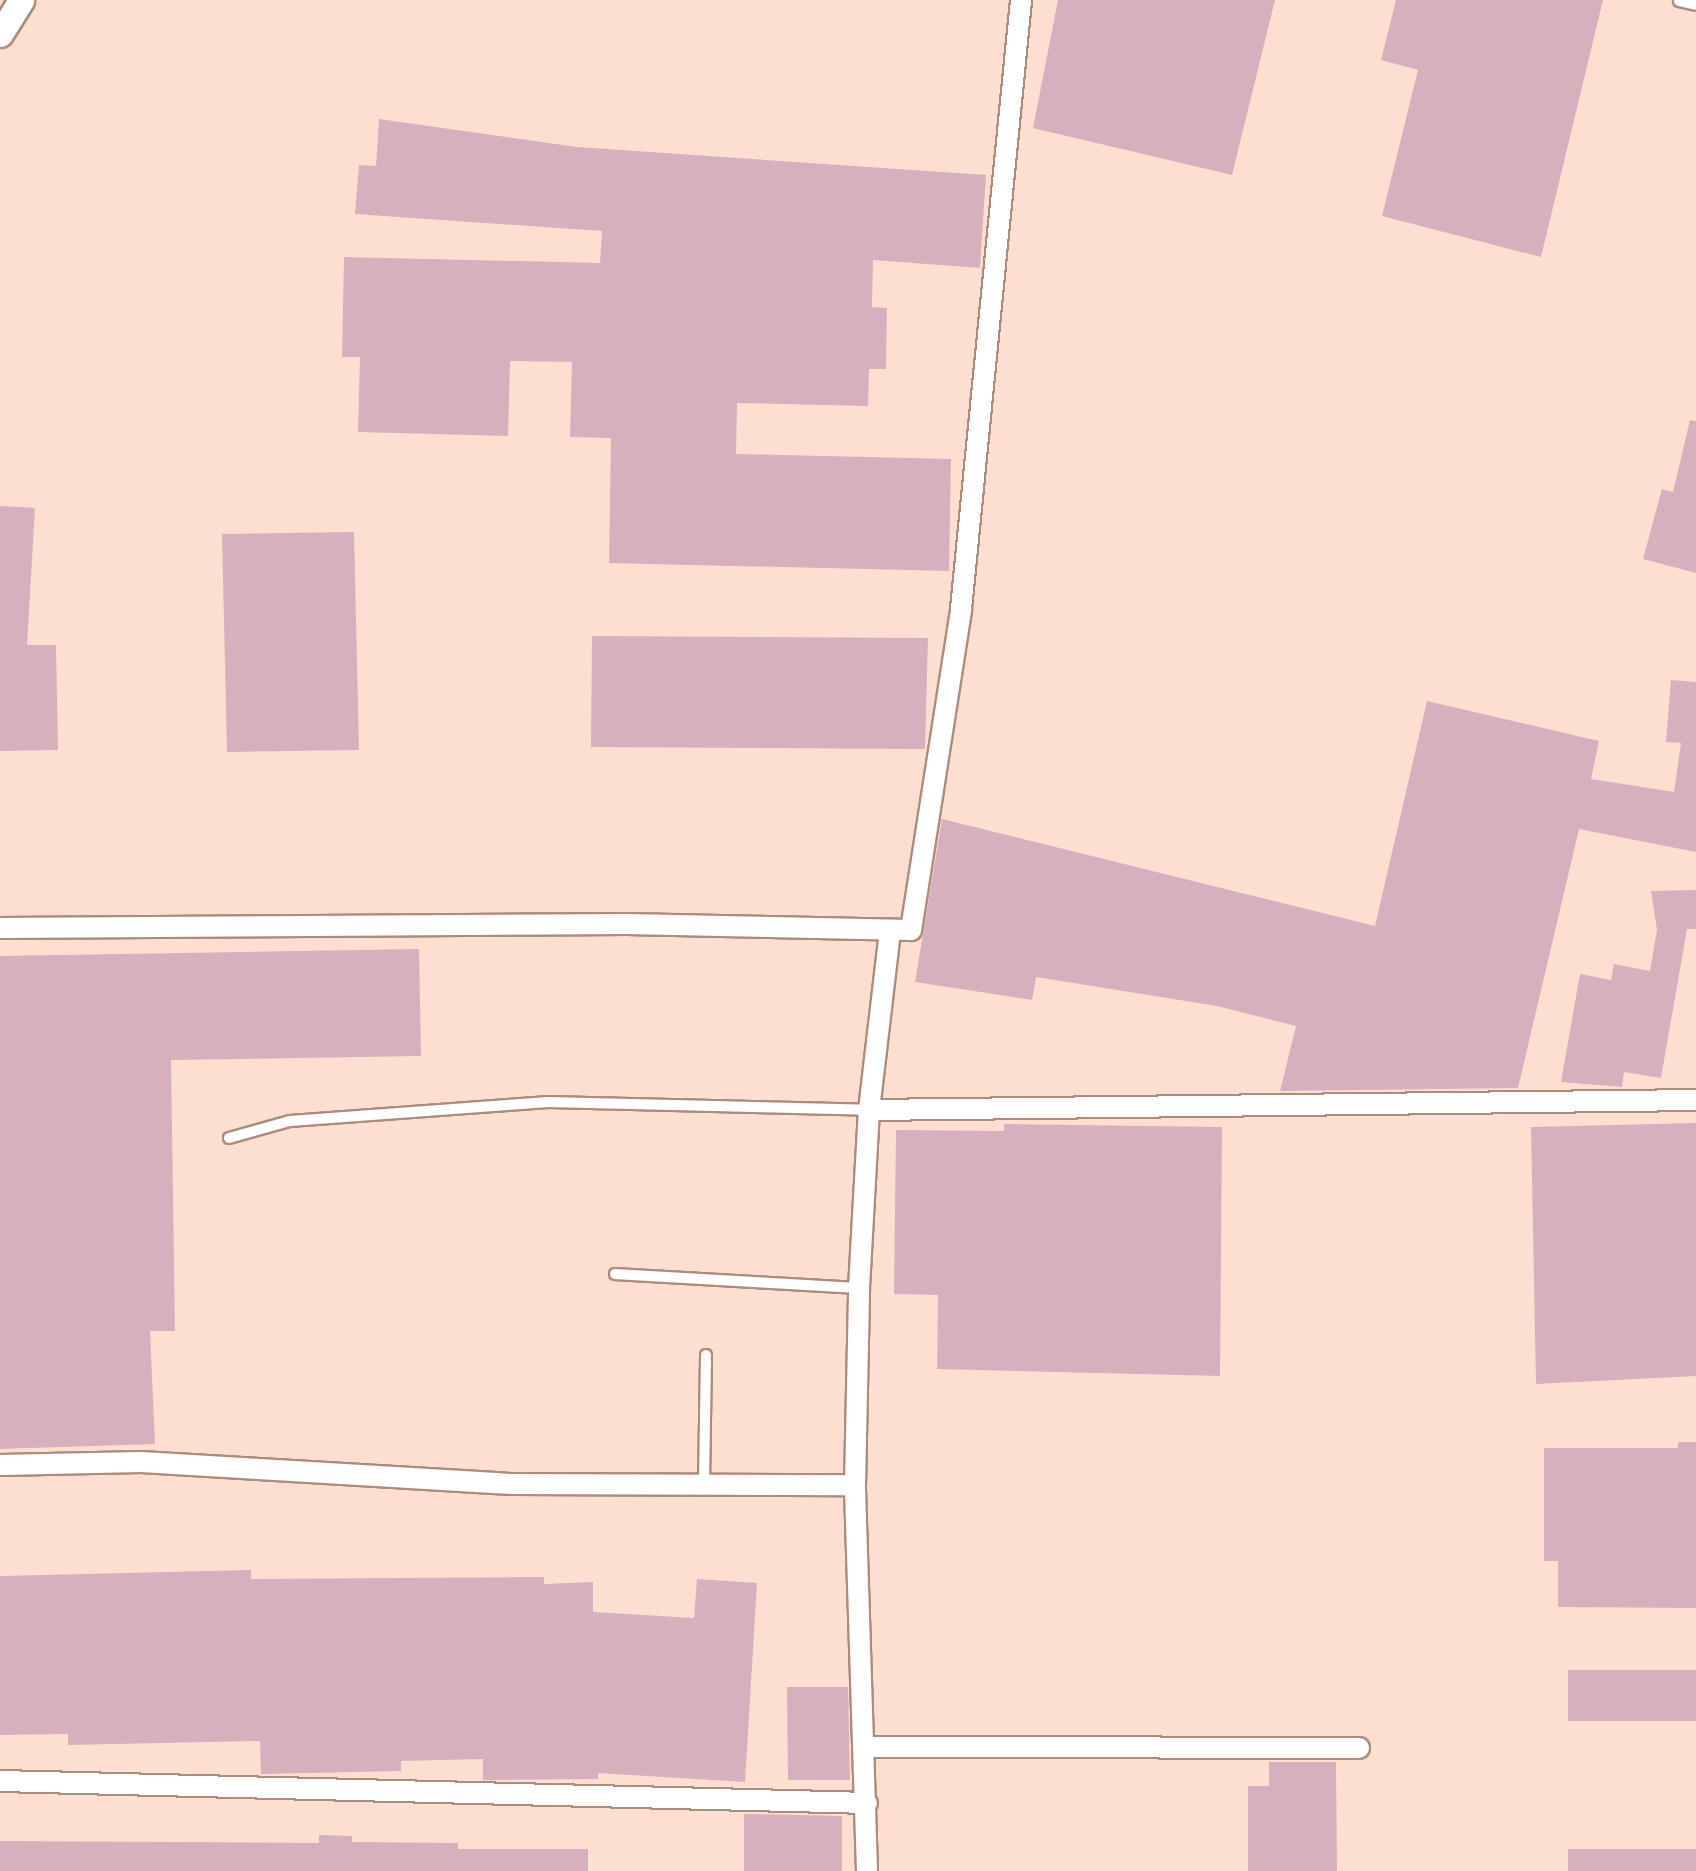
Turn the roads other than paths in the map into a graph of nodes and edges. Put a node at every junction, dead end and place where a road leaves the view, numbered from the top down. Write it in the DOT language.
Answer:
graph roads {
  1 [pos="21,0"];
  2 [pos="1021,0"];
  3 [pos="1680,1"];
  4 [pos="1696,6"];
  5 [pos="0,34"];
  6 [pos="0,928"];
  7 [pos="890,930"];
  8 [pos="1696,1100"];
  9 [pos="869,1110"];
  10 [pos="230,1138"];
  11 [pos="615,1274"];
  12 [pos="859,1288"];
  13 [pos="706,1355"];
  14 [pos="0,1466"];
  15 [pos="704,1484"];
  16 [pos="855,1485"];
  17 [pos="865,1748"];
  18 [pos="1359,1748"];
  19 [pos="0,1780"];
  20 [pos="868,1803"];
  21 [pos="868,1871"];
  1 -- 5 [label="street"];
  2 -- 7 [label="street"];
  3 -- 4 [label="lane"];
  6 -- 7 [label="street"];
  7 -- 9 [label="street"];
  8 -- 9 [label="street"];
  9 -- 10 [label="lane"];
  9 -- 12 [label="street"];
  11 -- 12 [label="lane"];
  12 -- 16 [label="street"];
  13 -- 15 [label="lane"];
  14 -- 15 [label="street"];
  15 -- 16 [label="street"];
  16 -- 17 [label="street"];
  17 -- 18 [label="street"];
  17 -- 20 [label="street"];
  19 -- 20 [label="street"];
  20 -- 21 [label="street"];
}
